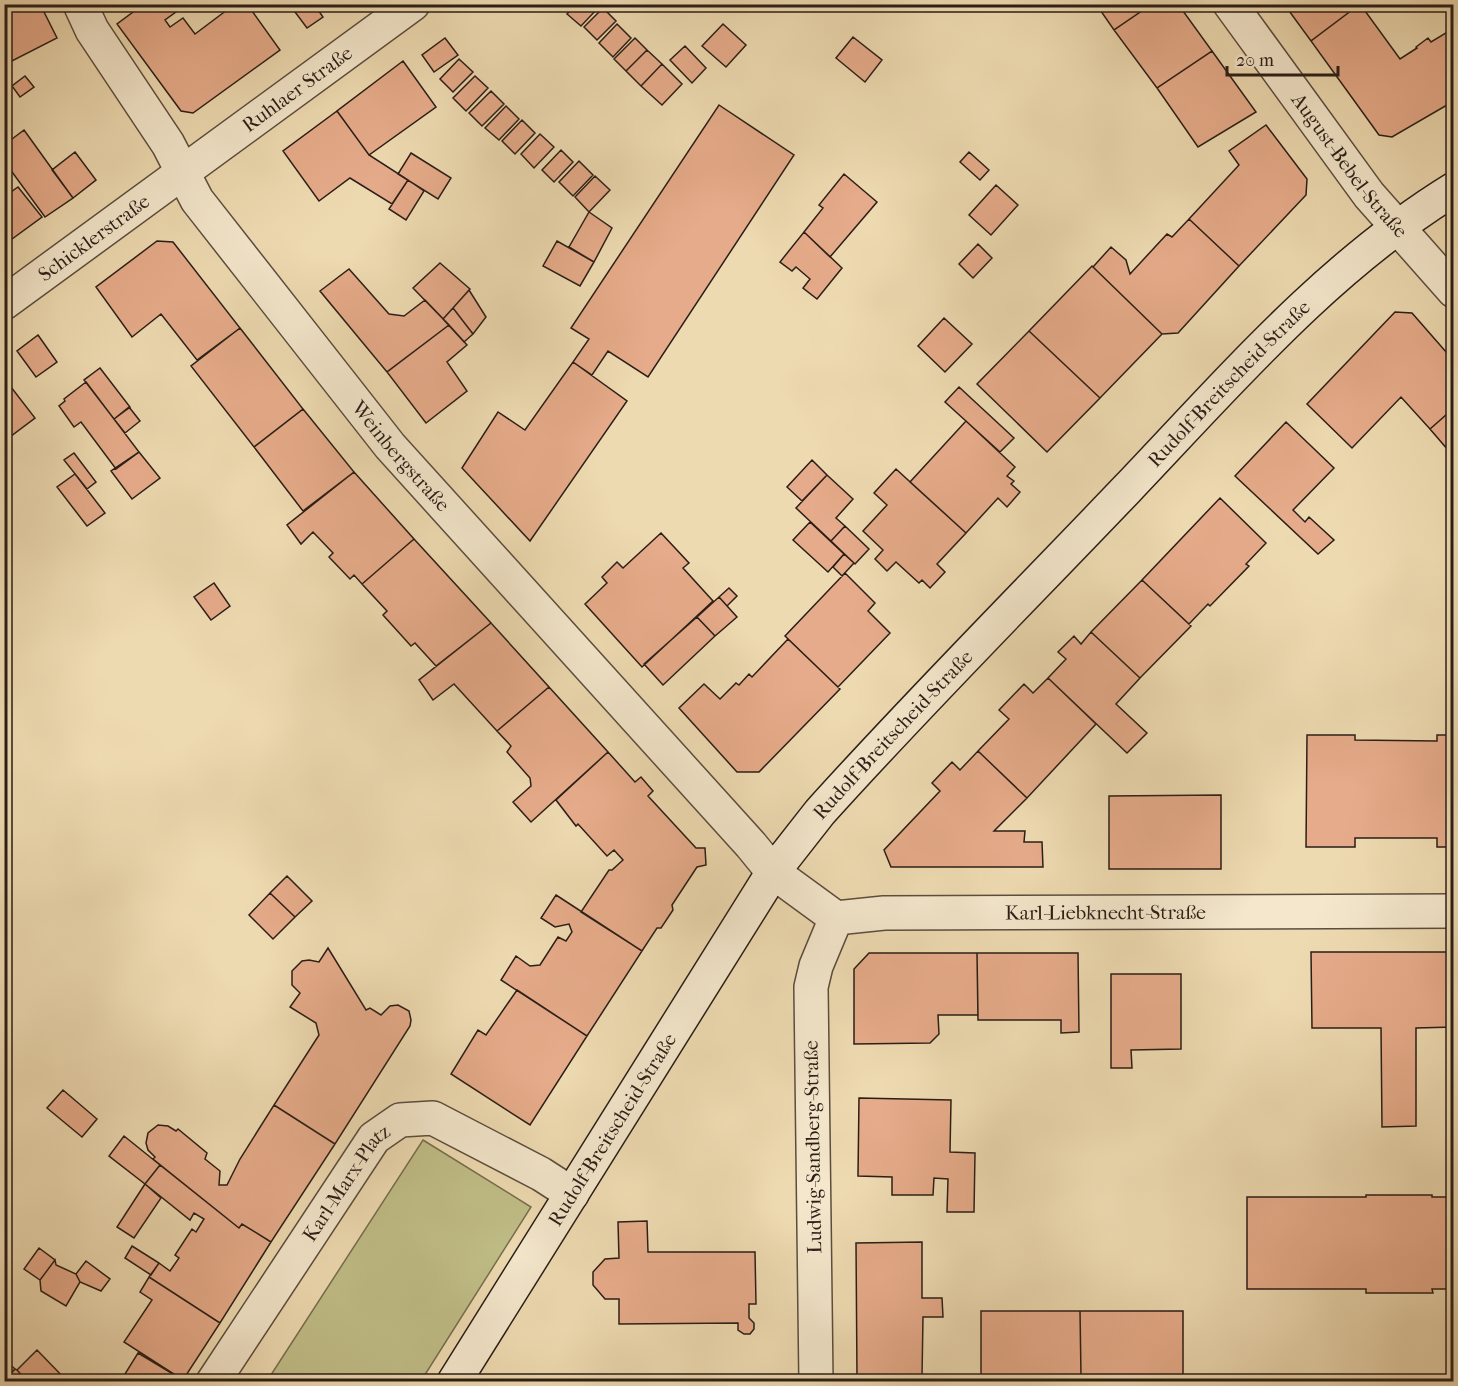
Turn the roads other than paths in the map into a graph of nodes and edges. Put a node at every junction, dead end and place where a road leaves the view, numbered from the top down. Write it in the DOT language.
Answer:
graph roads {
  1 [pos="80,4"];
  2 [pos="413,4"];
  3 [pos="1230,4"];
  4 [pos="182,174"];
  5 [pos="1454,189"];
  6 [pos="1397,227"];
  7 [pos="1454,291"];
  8 [pos="4,303"];
  9 [pos="773,872"];
  10 [pos="1454,911"];
  11 [pos="836,918"];
  12 [pos="572,1194"];
  13 [pos="213,1382"];
  14 [pos="454,1382"];
  15 [pos="816,1382"];
  1 -- 4 [label="street, Weinbergstraße"];
  2 -- 4 [label="street, Ruhlaer Straße"];
  3 -- 6 [label="street, August-Bebel-Straße"];
  4 -- 8 [label="street, Schicklerstraße"];
  4 -- 9 [label="street, Weinbergstraße"];
  5 -- 6 [label="street, Rudolf-Breitscheid-Straße"];
  6 -- 7 [label="street, August-Bebel-Straße"];
  6 -- 9 [label="street, Rudolf-Breitscheid-Straße"];
  9 -- 11 [label="street"];
  9 -- 12 [label="street, Rudolf-Breitscheid-Straße"];
  10 -- 11 [label="street, Karl-Liebknecht-Straße"];
  11 -- 15 [label="street, Ludwig-Sandberg-Straße"];
  12 -- 13 [label="street, Karl-Marx-Platz"];
  12 -- 14 [label="street, Rudolf-Breitscheid-Straße"];
}
